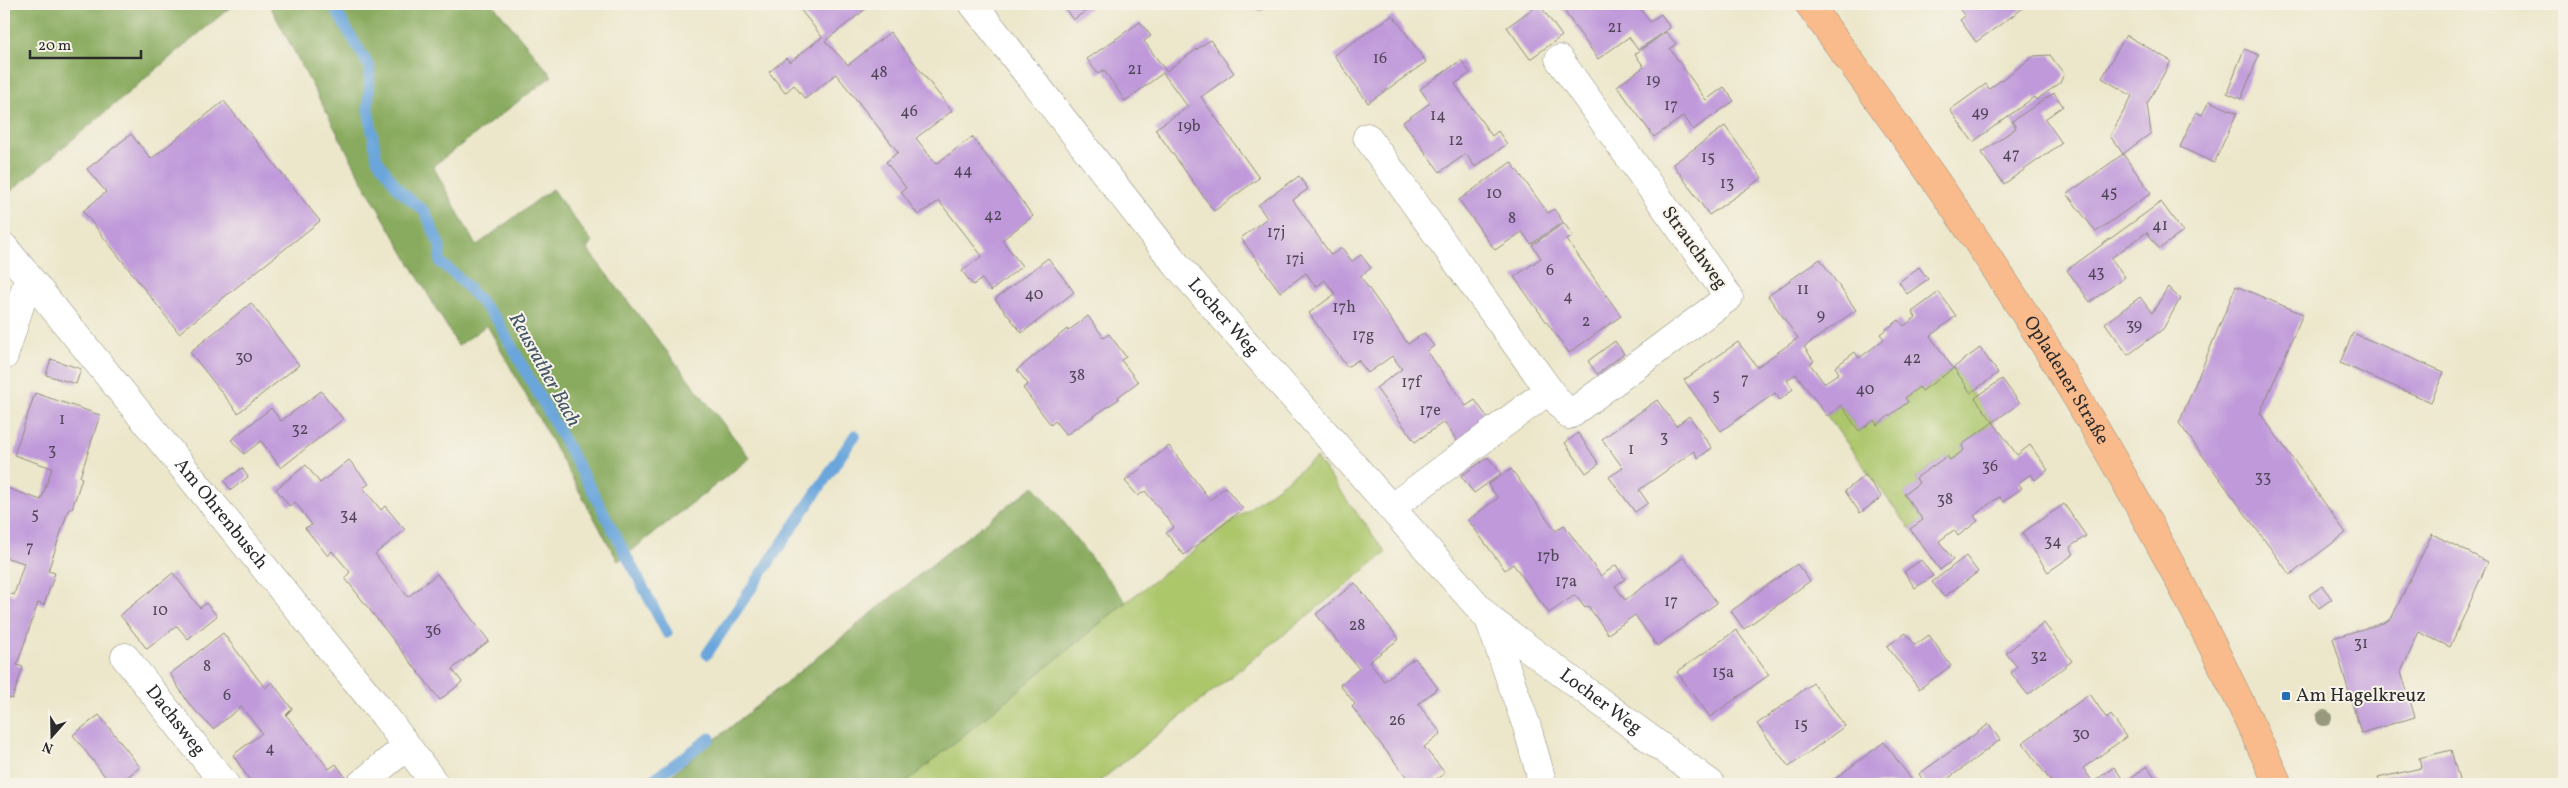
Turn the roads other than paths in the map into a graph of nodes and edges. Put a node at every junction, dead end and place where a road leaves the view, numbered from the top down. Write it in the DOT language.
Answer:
graph roads {
  1 [pos="973,4"];
  2 [pos="1809,4"];
  3 [pos="1559,59"];
  4 [pos="1367,137"];
  5 [pos="4,247"];
  6 [pos="28,280"];
  7 [pos="4,356"];
  8 [pos="1549,390"];
  9 [pos="1391,508"];
  10 [pos="1489,620"];
  11 [pos="125,657"];
  12 [pos="407,746"];
  13 [pos="225,784"];
  14 [pos="360,784"];
  15 [pos="435,784"];
  16 [pos="1543,784"];
  17 [pos="1711,784"];
  18 [pos="2278,784"];
  1 -- 9 [label="street, Locher Weg"];
  2 -- 18 [label="main road, Opladener Straße"];
  3 -- 8 [label="street, Strauchweg"];
  4 -- 8 [label="street, Strauchweg"];
  5 -- 6 [label="street, Am Ohrenbusch"];
  6 -- 7 [label="street"];
  6 -- 12 [label="street, Am Ohrenbusch"];
  8 -- 9 [label="street"];
  9 -- 10 [label="street, Locher Weg"];
  10 -- 16 [label="street, Locher Weg"];
  10 -- 17 [label="street, Locher Weg"];
  11 -- 13 [label="street, Dachsweg"];
  12 -- 14 [label="street"];
  12 -- 15 [label="street, Am Ohrenbusch"];
}
